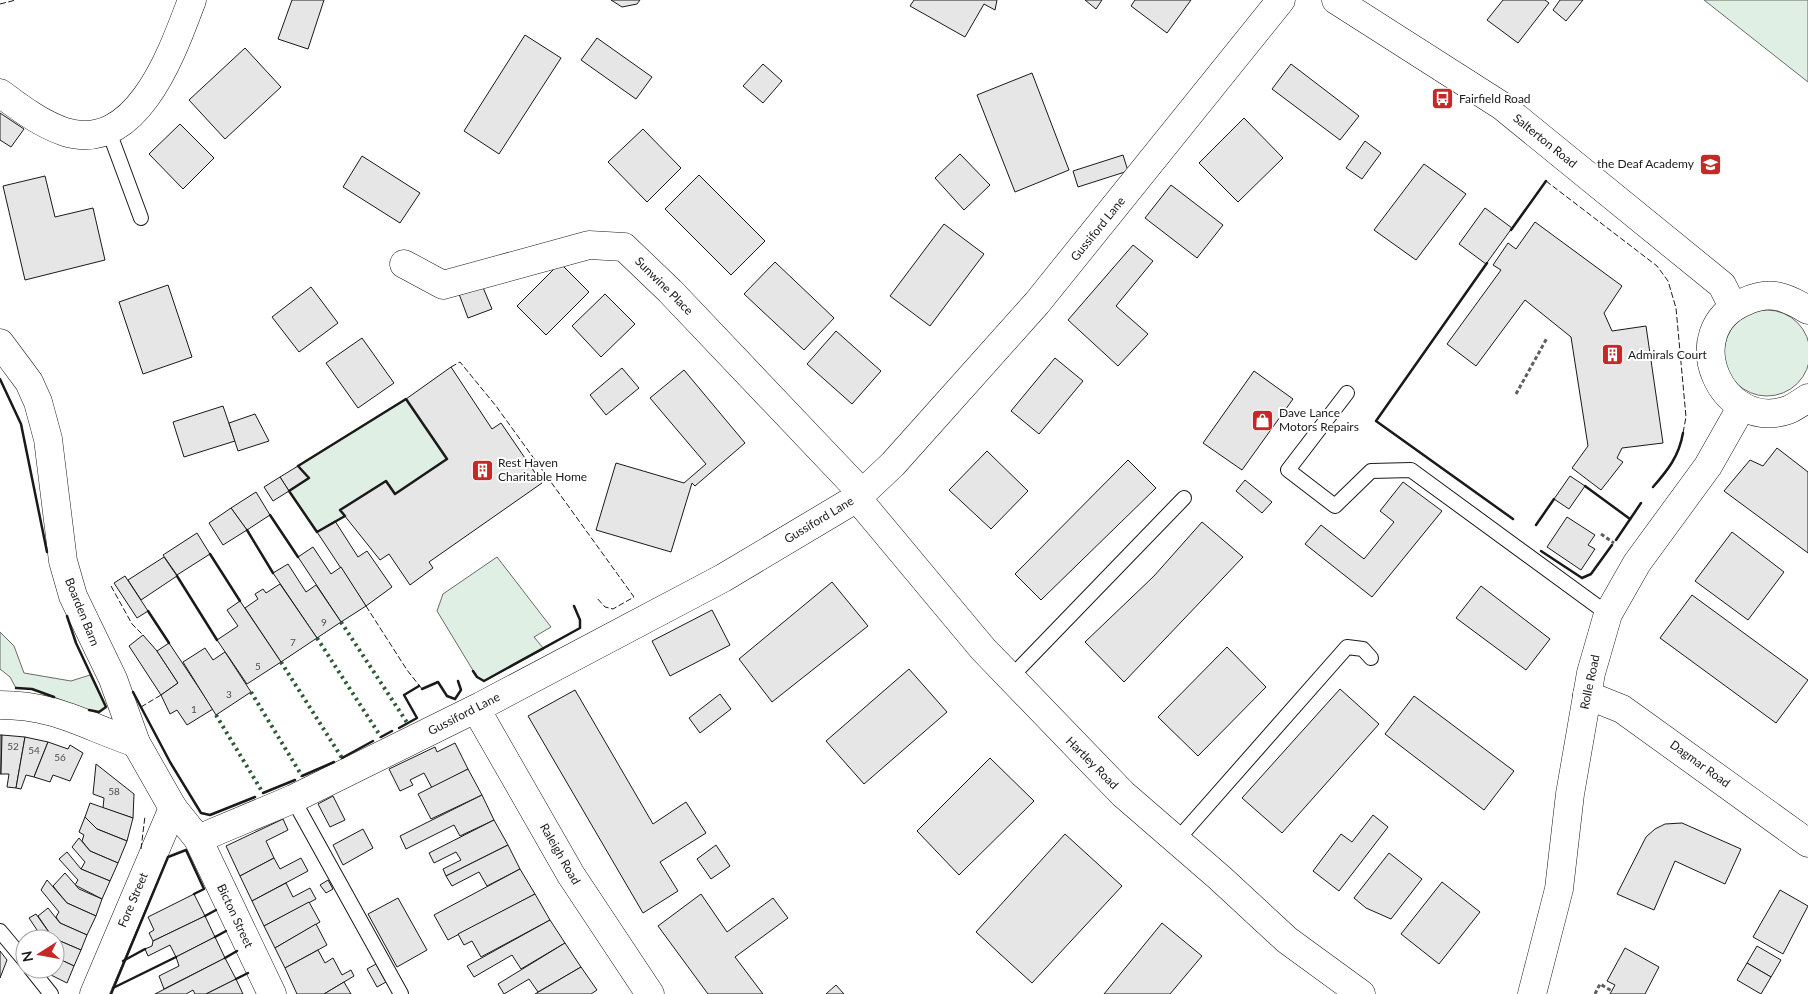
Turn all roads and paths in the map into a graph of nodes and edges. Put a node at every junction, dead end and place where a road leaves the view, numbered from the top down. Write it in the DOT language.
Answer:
graph roads {
  1 [pos="192,0"];
  2 [pos="1281,0"];
  3 [pos="1336,0"];
  4 [pos="0,93"];
  5 [pos="108,130"];
  6 [pos="140,218"];
  7 [pos="404,264"];
  8 [pos="1733,307"];
  9 [pos="1808,310"];
  10 [pos="1547,338"];
  11 [pos="0,343"];
  12 [pos="1347,393"];
  13 [pos="1516,394"];
  14 [pos="1808,398"];
  15 [pos="1742,406"];
  16 [pos="860,496"];
  17 [pos="1184,498"];
  18 [pos="1608,614"];
  19 [pos="1371,658"];
  20 [pos="1010,678"];
  21 [pos="1587,695"];
  22 [pos="0,705"];
  23 [pos="476,709"];
  24 [pos="136,743"];
  25 [pos="293,799"];
  26 [pos="173,808"];
  27 [pos="198,839"];
  28 [pos="1177,840"];
  29 [pos="1808,842"];
  30 [pos="0,931"];
  31 [pos="15,949"];
  32 [pos="39,979"];
  33 [pos="1612,991"];
  34 [pos="52,994"];
  35 [pos="94,994"];
  36 [pos="272,994"];
  37 [pos="401,994"];
  38 [pos="650,994"];
  39 [pos="1361,994"];
  40 [pos="1532,994"];
  41 [pos="1595,994"];
  1 -- 5 [label="street"];
  2 -- 16 [label="street, Gussiford Lane"];
  3 -- 8 [label="street, Salterton Road"];
  4 -- 5 [label="street"];
  5 -- 6 [label="lane"];
  7 -- 16 [label="street, Sunwine Place"];
  8 -- 9 [label="street"];
  8 -- 15 [label="street"];
  10 -- 13 [label="path"];
  11 -- 24 [label="street, Boarden Barn"];
  12 -- 18 [label="lane"];
  14 -- 15 [label="street"];
  15 -- 18 [label="street, Rolle Road"];
  16 -- 20 [label="street, Hartley Road"];
  16 -- 23 [label="street, Gussiford Lane"];
  17 -- 20 [label="lane"];
  18 -- 21 [label="street, Rolle Road"];
  19 -- 28 [label="lane"];
  20 -- 28 [label="street, Hartley Road"];
  21 -- 29 [label="street, Dagmar Road"];
  21 -- 40 [label="street, Rolle Road"];
  22 -- 24 [label="street"];
  23 -- 25 [label="street, Gussiford Lane"];
  23 -- 38 [label="street, Raleigh Road"];
  24 -- 26 [label="street, Boarden Barn"];
  25 -- 27 [label="street, Gussiford Lane"];
  25 -- 37 [label="lane"];
  26 -- 27 [label="street, Boarden Barn"];
  26 -- 35 [label="street, Fore Street"];
  27 -- 36 [label="street, Bicton Street"];
  28 -- 39 [label="street, Hartley Road"];
  30 -- 31 [label="lane"];
  32 -- 34 [label="lane"];
  33 -- 41 [label="path"];
}
